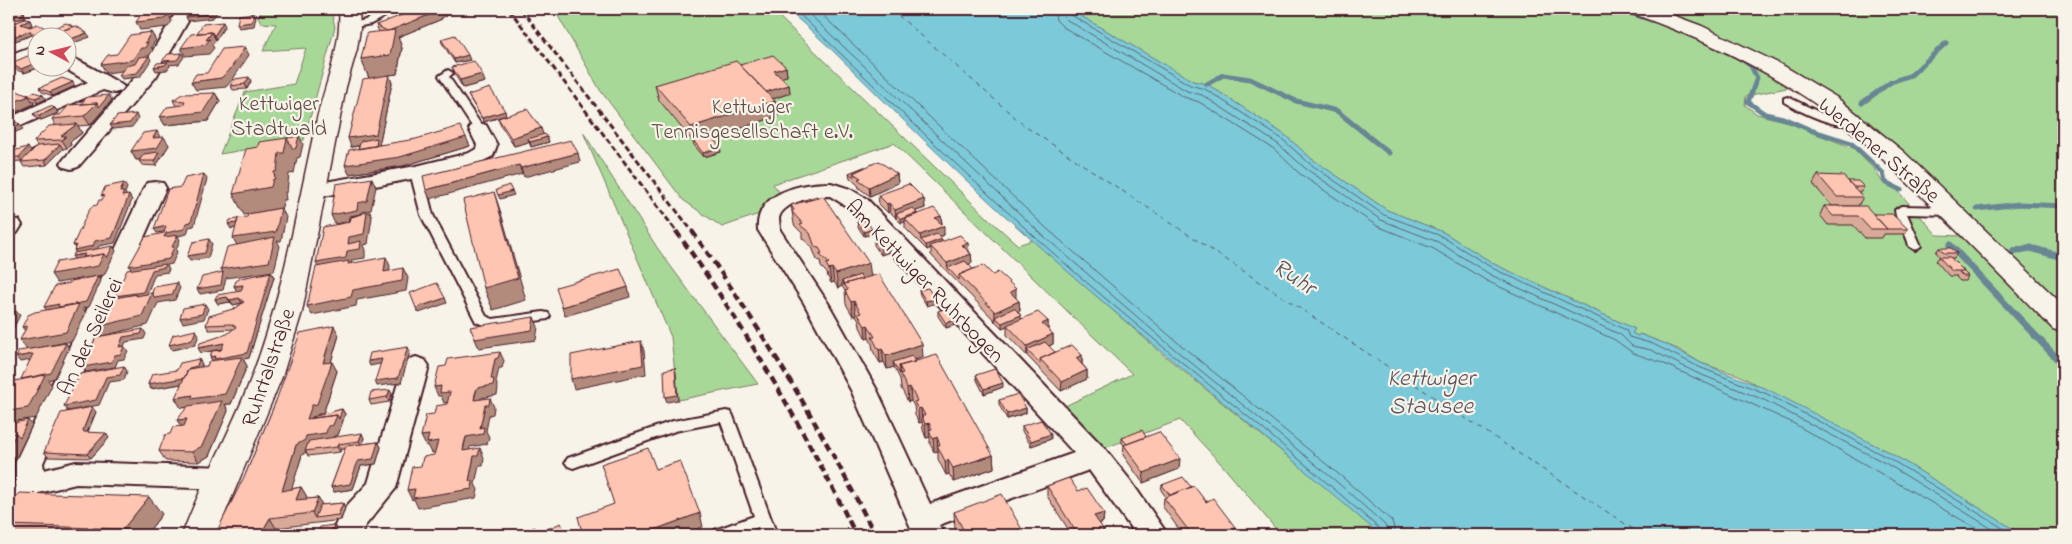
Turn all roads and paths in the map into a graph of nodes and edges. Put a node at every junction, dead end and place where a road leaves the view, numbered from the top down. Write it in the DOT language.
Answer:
graph roads {
  1 [pos="186,9"];
  2 [pos="394,9"];
  3 [pos="1638,9"];
  4 [pos="350,17"];
  5 [pos="28,52"];
  6 [pos="11,58"];
  7 [pos="78,68"];
  8 [pos="448,72"];
  9 [pos="102,84"];
  10 [pos="135,91"];
  11 [pos="1788,100"];
  12 [pos="1853,121"];
  13 [pos="9,125"];
  14 [pos="479,129"];
  15 [pos="71,163"];
  16 [pos="416,172"];
  17 [pos="155,188"];
  18 [pos="314,191"];
  19 [pos="1952,211"];
  20 [pos="1915,246"];
  21 [pos="543,316"];
  22 [pos="2063,322"];
  23 [pos="416,366"];
  24 [pos="1095,457"];
  25 [pos="573,462"];
  26 [pos="225,478"];
  27 [pos="19,492"];
  28 [pos="763,519"];
  29 [pos="925,527"];
  30 [pos="199,535"];
  31 [pos="346,535"];
  32 [pos="721,535"];
  33 [pos="769,535"];
  34 [pos="1153,535"];
  1 -- 10 [label="street"];
  2 -- 4 [label="lane"];
  3 -- 12 [label="main road, Werdener Straße"];
  4 -- 18 [label="main road, Ruhrtalstraße"];
  5 -- 6 [label="street"];
  7 -- 9 [label="street"];
  8 -- 14 [label="lane"];
  9 -- 10 [label="street"];
  9 -- 13 [label="street"];
  10 -- 15 [label="street"];
  11 -- 12 [label="lane"];
  12 -- 19 [label="main road, Werdener Straße"];
  14 -- 16 [label="street"];
  16 -- 18 [label="street"];
  16 -- 21 [label="lane"];
  17 -- 27 [label="street, An der Seilerei"];
  18 -- 26 [label="main road, Ruhrtalstraße"];
  19 -- 20 [label="lane"];
  19 -- 22 [label="main road, Werdener Straße"];
  23 -- 31 [label="street"];
  24 -- 29 [label="street, Am Kettwiger Ruhrbogen"];
  24 -- 29 [label="street, Am Kettwiger Ruhrbogen"];
  24 -- 34 [label="street, Am Kettwiger Ruhrbogen"];
  25 -- 28 [label="lane"];
  26 -- 27 [label="street, An der Seilerei"];
  26 -- 30 [label="main road, Ruhrtalstraße"];
  28 -- 32 [label="lane"];
  28 -- 33 [label="lane"];
}
